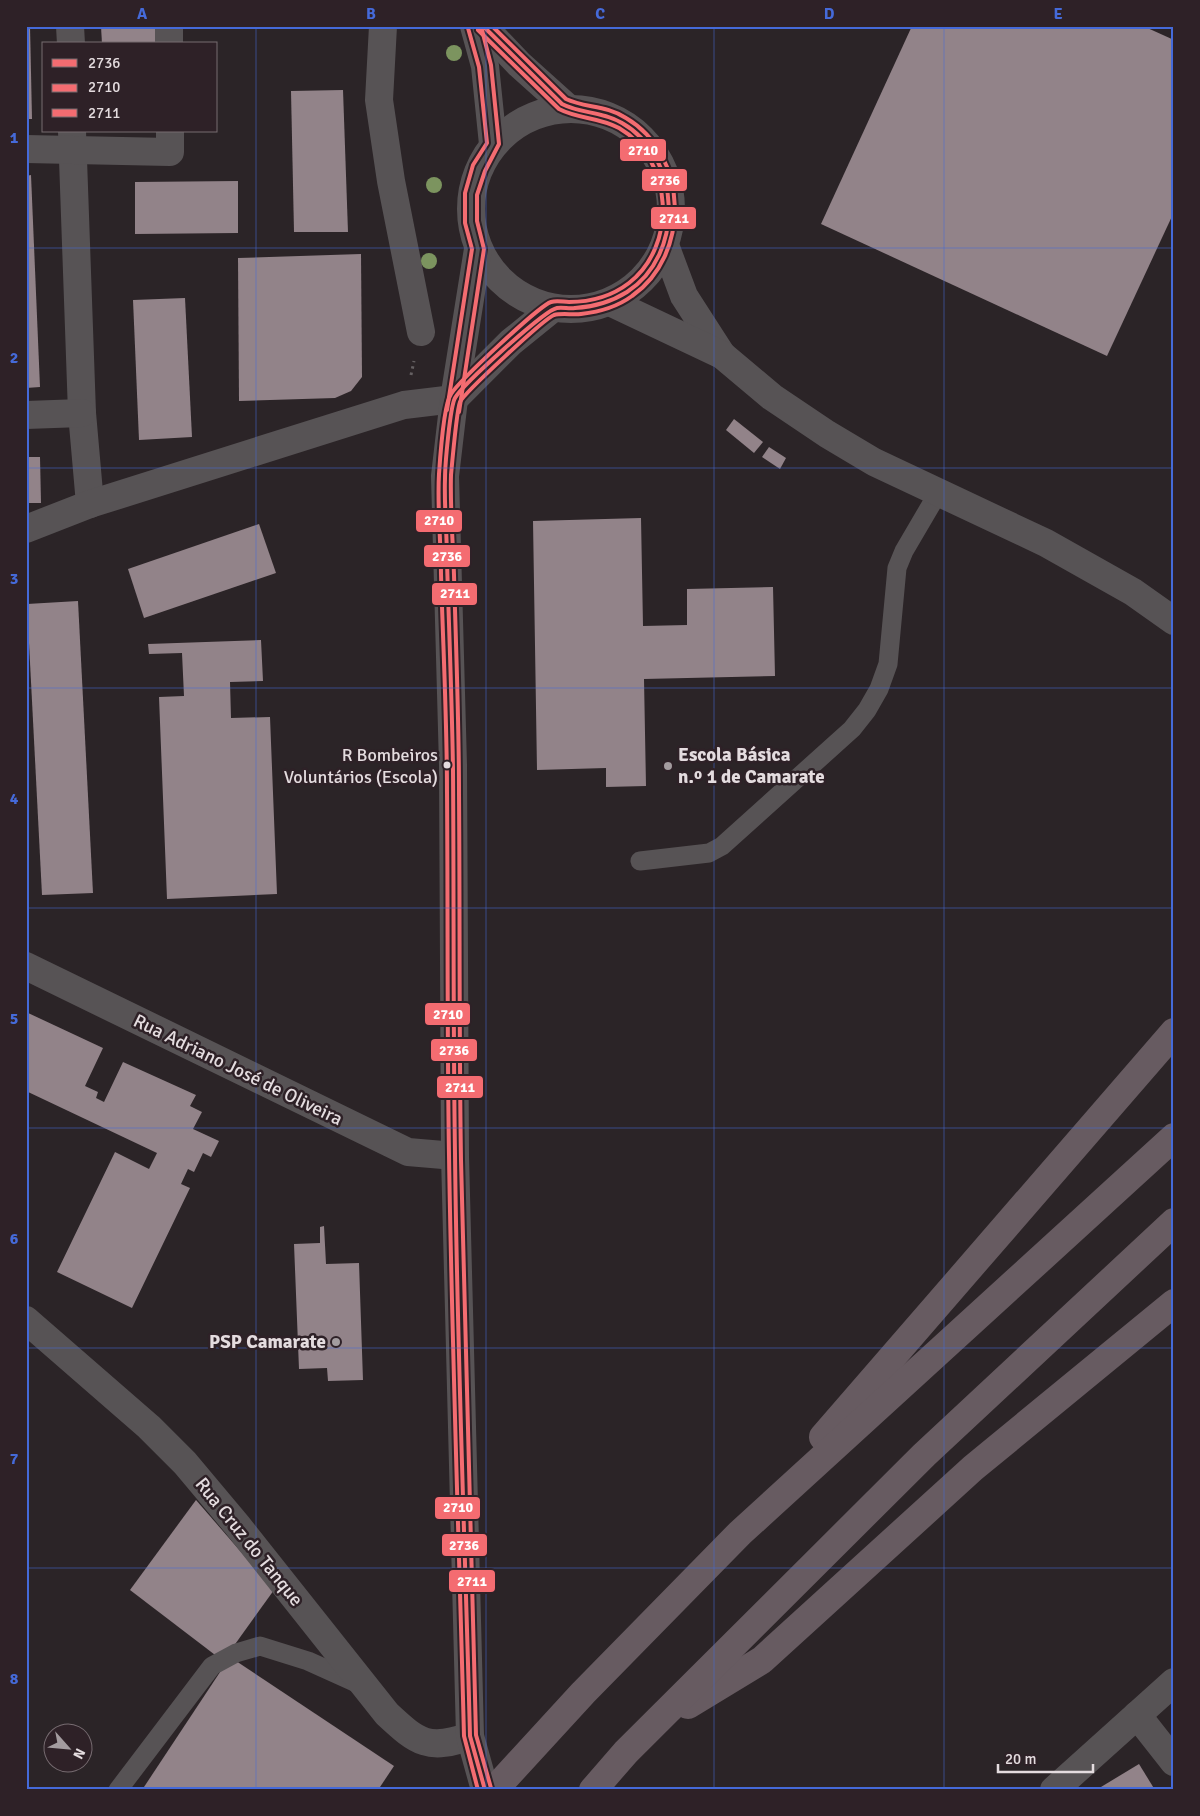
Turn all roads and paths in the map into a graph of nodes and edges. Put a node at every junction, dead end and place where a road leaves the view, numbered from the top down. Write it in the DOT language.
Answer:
graph roads {
  1 [pos="70,26"];
  2 [pos="169,26"];
  3 [pos="383,26"];
  4 [pos="474,26"];
  5 [pos="483,26"];
  6 [pos="70,42"];
  7 [pos="169,42"];
  8 [pos="568,108"];
  9 [pos="170,132"];
  10 [pos="72,140"];
  11 [pos="494,144"];
  12 [pos="26,149"];
  13 [pos="664,246"];
  14 [pos="478,249"];
  15 [pos="610,302"];
  16 [pos="553,308"];
  17 [pos="421,332"];
  18 [pos="722,356"];
  19 [pos="454,399"];
  20 [pos="404,405"];
  21 [pos="82,413"];
  22 [pos="26,415"];
  23 [pos="938,493"];
  24 [pos="90,504"];
  25 [pos="26,529"];
  26 [pos="1174,621"];
  27 [pos="640,861"];
  28 [pos="26,966"];
  29 [pos="1174,1032"];
  30 [pos="1174,1137"];
  31 [pos="455,1156"];
  32 [pos="1174,1222"];
  33 [pos="1174,1304"];
  34 [pos="26,1320"];
  35 [pos="740,1533"];
  36 [pos="1174,1682"];
  37 [pos="365,1687"];
  38 [pos="1137,1715"];
  39 [pos="651,1728"];
  40 [pos="470,1736"];
  41 [pos="1174,1762"];
  42 [pos="118,1790"];
  43 [pos="485,1790"];
  44 [pos="494,1790"];
  45 [pos="593,1790"];
  46 [pos="1054,1790"];
  1 -- 6 [label="street"];
  2 -- 7 [label="street"];
  3 -- 17 [label="street"];
  4 -- 11 [label="street"];
  5 -- 8 [label="street"];
  8 -- 11 [label="street"];
  8 -- 13 [label="street"];
  9 -- 10 [label="street"];
  10 -- 12 [label="street"];
  10 -- 21 [label="street"];
  11 -- 14 [label="street"];
  13 -- 15 [label="street"];
  13 -- 18 [label="street"];
  14 -- 16 [label="street"];
  14 -- 19 [label="street"];
  15 -- 16 [label="street"];
  15 -- 18 [label="street"];
  16 -- 19 [label="street"];
  17 -- 20 [label="path"];
  18 -- 23 [label="street"];
  19 -- 20 [label="street"];
  19 -- 31 [label="street"];
  20 -- 24 [label="street"];
  21 -- 22 [label="street"];
  21 -- 24 [label="street"];
  23 -- 26 [label="street"];
  23 -- 27 [label="lane"];
  24 -- 25 [label="street"];
  28 -- 31 [label="street, Rua Adriano José de Oliveira"];
  29 -- 35 [label="highway"];
  30 -- 35 [label="highway"];
  31 -- 40 [label="street"];
  32 -- 39 [label="highway"];
  33 -- 39 [label="highway"];
  34 -- 37 [label="street, Rua Cruz do Tanque"];
  35 -- 44 [label="highway"];
  36 -- 38 [label="street"];
  37 -- 40 [label="street, Rua Cruz do Tanque"];
  37 -- 42 [label="lane"];
  38 -- 41 [label="street"];
  38 -- 46 [label="street"];
  39 -- 45 [label="highway"];
  40 -- 43 [label="street"];
}
